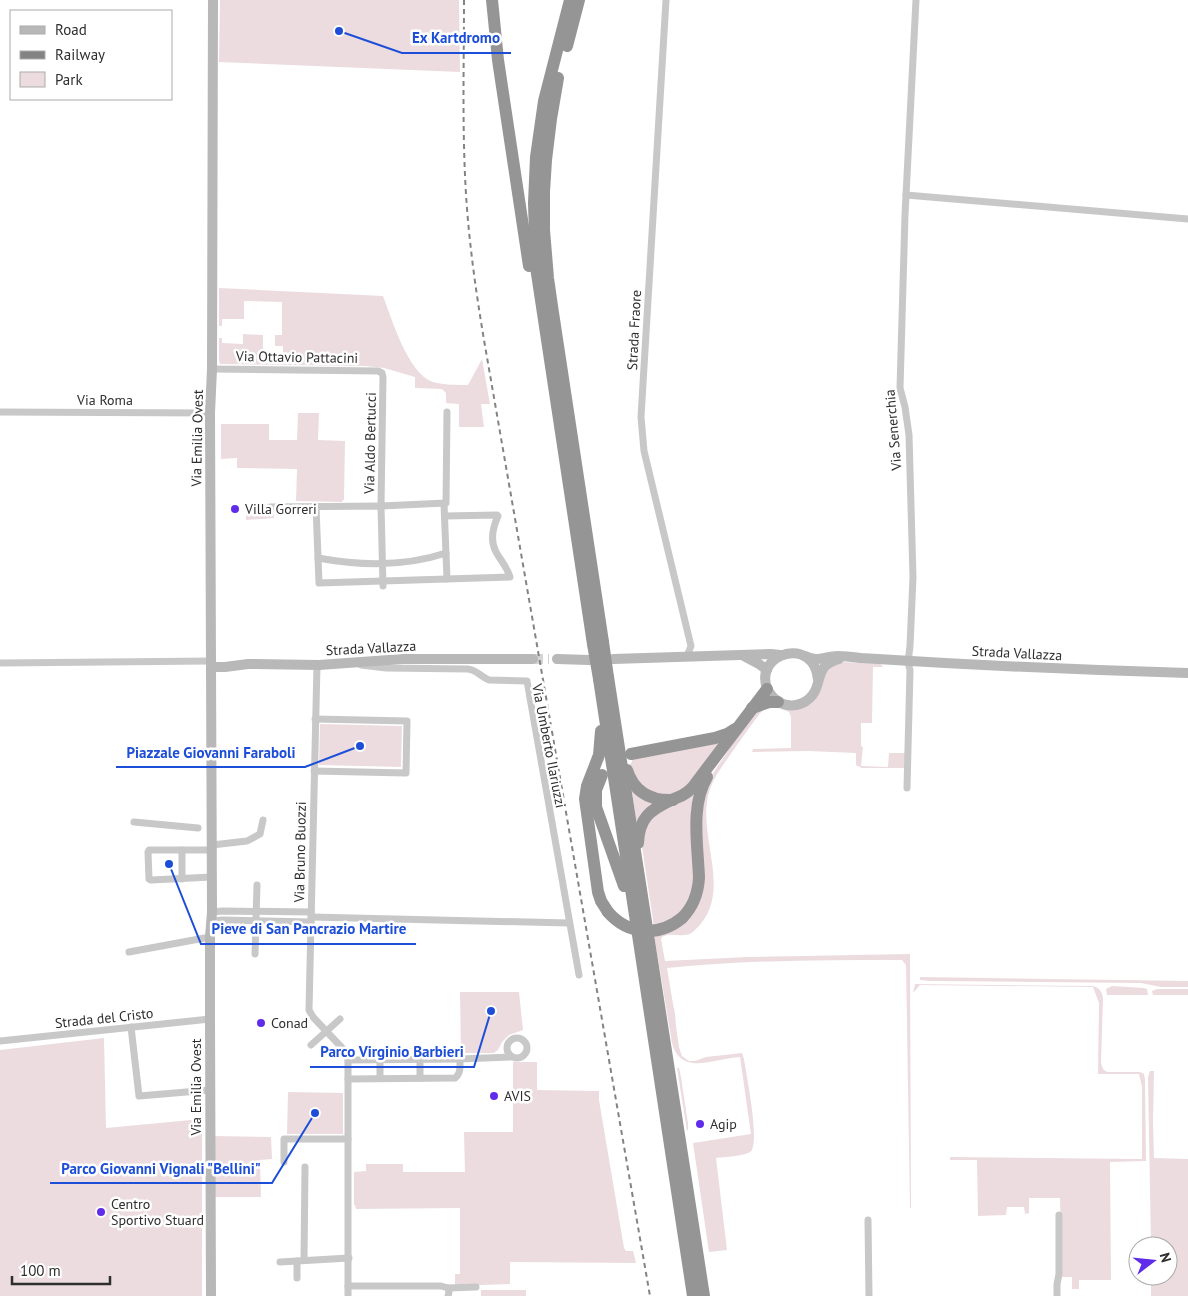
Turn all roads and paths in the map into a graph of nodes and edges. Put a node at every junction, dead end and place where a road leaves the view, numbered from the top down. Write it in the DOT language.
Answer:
graph roads {
  1 [pos="213,0"];
  2 [pos="492,0"];
  3 [pos="666,0"];
  4 [pos="916,0"];
  5 [pos="576,2"];
  6 [pos="906,195"];
  7 [pos="1188,219"];
  8 [pos="549,358"];
  9 [pos="212,369"];
  10 [pos="382,373"];
  11 [pos="0,412"];
  12 [pos="447,412"];
  13 [pos="210,413"];
  14 [pos="444,504"];
  15 [pos="381,506"];
  16 [pos="270,507"];
  17 [pos="316,507"];
  18 [pos="445,516"];
  19 [pos="446,553"];
  20 [pos="318,558"];
  21 [pos="383,564"];
  22 [pos="447,579"];
  23 [pos="383,584"];
  24 [pos="598,643"];
  25 [pos="743,655"];
  26 [pos="780,655"];
  27 [pos="687,656"];
  28 [pos="805,656"];
  29 [pos="845,657"];
  30 [pos="533,659"];
  31 [pos="553,659"];
  32 [pos="613,659"];
  33 [pos="589,660"];
  34 [pos="908,662"];
  35 [pos="0,663"];
  36 [pos="211,664"];
  37 [pos="336,664"];
  38 [pos="317,665"];
  39 [pos="767,670"];
  40 [pos="1188,673"];
  41 [pos="604,678"];
  42 [pos="818,680"];
  43 [pos="767,688"];
  44 [pos="612,701"];
  45 [pos="778,702"];
  46 [pos="752,708"];
  47 [pos="315,719"];
  48 [pos="740,724"];
  49 [pos="631,754"];
  50 [pos="314,771"];
  51 [pos="602,775"];
  52 [pos="907,788"];
  53 [pos="673,800"];
  54 [pos="263,820"];
  55 [pos="134,822"];
  56 [pos="198,828"];
  57 [pos="212,848"];
  58 [pos="182,850"];
  59 [pos="212,877"];
  60 [pos="185,878"];
  61 [pos="257,885"];
  62 [pos="256,911"];
  63 [pos="635,914"];
  64 [pos="212,916"];
  65 [pos="311,917"];
  66 [pos="256,921"];
  67 [pos="570,923"];
  68 [pos="210,937"];
  69 [pos="650,947"];
  70 [pos="129,952"];
  71 [pos="255,954"];
  72 [pos="579,975"];
  73 [pos="210,1019"];
  74 [pos="340,1019"];
  75 [pos="131,1027"];
  76 [pos="327,1032"];
  77 [pos="0,1041"];
  78 [pos="311,1045"];
  79 [pos="506,1049"];
  80 [pos="511,1057"];
  81 [pos="496,1058"];
  82 [pos="460,1059"];
  83 [pos="348,1060"];
  84 [pos="380,1060"];
  85 [pos="420,1060"];
  86 [pos="380,1078"];
  87 [pos="420,1078"];
  88 [pos="348,1079"];
  89 [pos="210,1090"];
  90 [pos="348,1139"];
  91 [pos="284,1162"];
  92 [pos="305,1167"];
  93 [pos="1059,1215"];
  94 [pos="868,1220"];
  95 [pos="349,1258"];
  96 [pos="301,1260"];
  97 [pos="280,1262"];
  98 [pos="297,1278"];
  99 [pos="348,1286"];
  100 [pos="476,1287"];
  101 [pos="448,1292"];
  102 [pos="211,1296"];
  103 [pos="348,1296"];
  104 [pos="693,1296"];
  105 [pos="704,1296"];
  106 [pos="869,1296"];
  107 [pos="1057,1296"];
  1 -- 9 [label="street, Via Emilia Ovest"];
  2 -- 8 [label="highway"];
  3 -- 27 [label="street, Strada Fraore"];
  4 -- 6 [label="street, Via Senerchia"];
  5 -- 8 [label="highway"];
  5 -- 24 [label="highway"];
  6 -- 7 [label="street"];
  6 -- 34 [label="street, Via Senerchia"];
  8 -- 24 [label="highway"];
  9 -- 10 [label="street, Via Ottavio Pattacini"];
  9 -- 13 [label="street, Via Emilia Ovest"];
  10 -- 15 [label="street, Via Aldo Bertucci"];
  11 -- 13 [label="street, Via Roma"];
  12 -- 14 [label="street"];
  13 -- 36 [label="street, Via Emilia Ovest"];
  14 -- 15 [label="street, Via Aldo Bertucci"];
  14 -- 18 [label="street"];
  15 -- 17 [label="street"];
  15 -- 21 [label="street"];
  16 -- 17 [label="street"];
  17 -- 20 [label="street"];
  18 -- 19 [label="street"];
  18 -- 22 [label="street"];
  19 -- 21 [label="street"];
  19 -- 22 [label="street"];
  20 -- 21 [label="street"];
  20 -- 23 [label="street"];
  21 -- 23 [label="street"];
  22 -- 23 [label="street"];
  24 -- 41 [label="highway, bridge"];
  25 -- 26 [label="street, Strada Vallazza"];
  25 -- 27 [label="street, Strada Vallazza"];
  25 -- 39 [label="street"];
  26 -- 28 [label="street, Strada Vallazza"];
  26 -- 39 [label="street"];
  27 -- 32 [label="street, Strada Vallazza"];
  28 -- 29 [label="street, Strada Vallazza"];
  28 -- 42 [label="street"];
  29 -- 34 [label="street, Strada Vallazza"];
  29 -- 42 [label="street"];
  30 -- 37 [label="street, Strada Vallazza"];
  31 -- 33 [label="street"];
  34 -- 40 [label="street, Strada Vallazza"];
  34 -- 52 [label="street, Via Senerchia"];
  35 -- 36 [label="street"];
  36 -- 38 [label="street, Strada Vallazza"];
  36 -- 57 [label="street, Via Emilia Ovest"];
  37 -- 38 [label="street, Strada Vallazza"];
  37 -- 67 [label="street, Via Umberto Ilariuzzi"];
  38 -- 47 [label="street, Via Bruno Buozzi"];
  39 -- 43 [label="street"];
  41 -- 44 [label="highway"];
  41 -- 48 [label="highway, bridge"];
  41 -- 63 [label="highway"];
  42 -- 45 [label="street"];
  43 -- 45 [label="street"];
  43 -- 46 [label="highway"];
  44 -- 53 [label="highway"];
  44 -- 69 [label="highway"];
  45 -- 46 [label="highway"];
  46 -- 48 [label="highway"];
  47 -- 50 [label="street, Via Bruno Buozzi"];
  47 -- 50 [label="street"];
  48 -- 49 [label="highway"];
  48 -- 53 [label="highway"];
  50 -- 65 [label="street, Via Bruno Buozzi"];
  51 -- 63 [label="highway"];
  53 -- 69 [label="highway"];
  54 -- 57 [label="street"];
  55 -- 56 [label="street"];
  57 -- 58 [label="street"];
  57 -- 59 [label="street, Via Emilia Ovest"];
  58 -- 60 [label="street"];
  58 -- 60 [label="street"];
  59 -- 60 [label="street"];
  59 -- 64 [label="street, Via Emilia Ovest"];
  61 -- 62 [label="street"];
  62 -- 64 [label="street"];
  62 -- 65 [label="street"];
  62 -- 66 [label="street"];
  63 -- 104 [label="highway"];
  64 -- 66 [label="street"];
  64 -- 68 [label="street, Via Emilia Ovest"];
  65 -- 66 [label="street"];
  65 -- 67 [label="street"];
  65 -- 76 [label="street, Via Bruno Buozzi"];
  66 -- 71 [label="street"];
  67 -- 72 [label="street, Via Umberto Ilariuzzi"];
  68 -- 70 [label="street"];
  68 -- 73 [label="street, Via Emilia Ovest"];
  69 -- 105 [label="highway"];
  73 -- 75 [label="street, Strada del Cristo"];
  73 -- 89 [label="street, Via Emilia Ovest"];
  74 -- 76 [label="street"];
  75 -- 77 [label="street, Strada del Cristo"];
  75 -- 89 [label="street"];
  76 -- 78 [label="street"];
  76 -- 83 [label="street, Via Bruno Buozzi"];
  79 -- 80 [label="street"];
  79 -- 80 [label="street"];
  79 -- 81 [label="street"];
  80 -- 81 [label="street"];
  81 -- 82 [label="street"];
  82 -- 85 [label="street"];
  82 -- 87 [label="street"];
  83 -- 84 [label="street"];
  83 -- 88 [label="street"];
  84 -- 85 [label="street"];
  84 -- 86 [label="street"];
  85 -- 87 [label="street"];
  86 -- 87 [label="street"];
  86 -- 88 [label="street"];
  88 -- 90 [label="street"];
  89 -- 102 [label="street, Via Emilia Ovest"];
  90 -- 91 [label="street"];
  90 -- 95 [label="street"];
  92 -- 96 [label="street"];
  93 -- 107 [label="street"];
  94 -- 106 [label="street"];
  95 -- 96 [label="street"];
  95 -- 99 [label="street"];
  96 -- 97 [label="street"];
  96 -- 98 [label="street"];
  99 -- 101 [label="street"];
  99 -- 103 [label="street"];
  100 -- 101 [label="street"];
}
